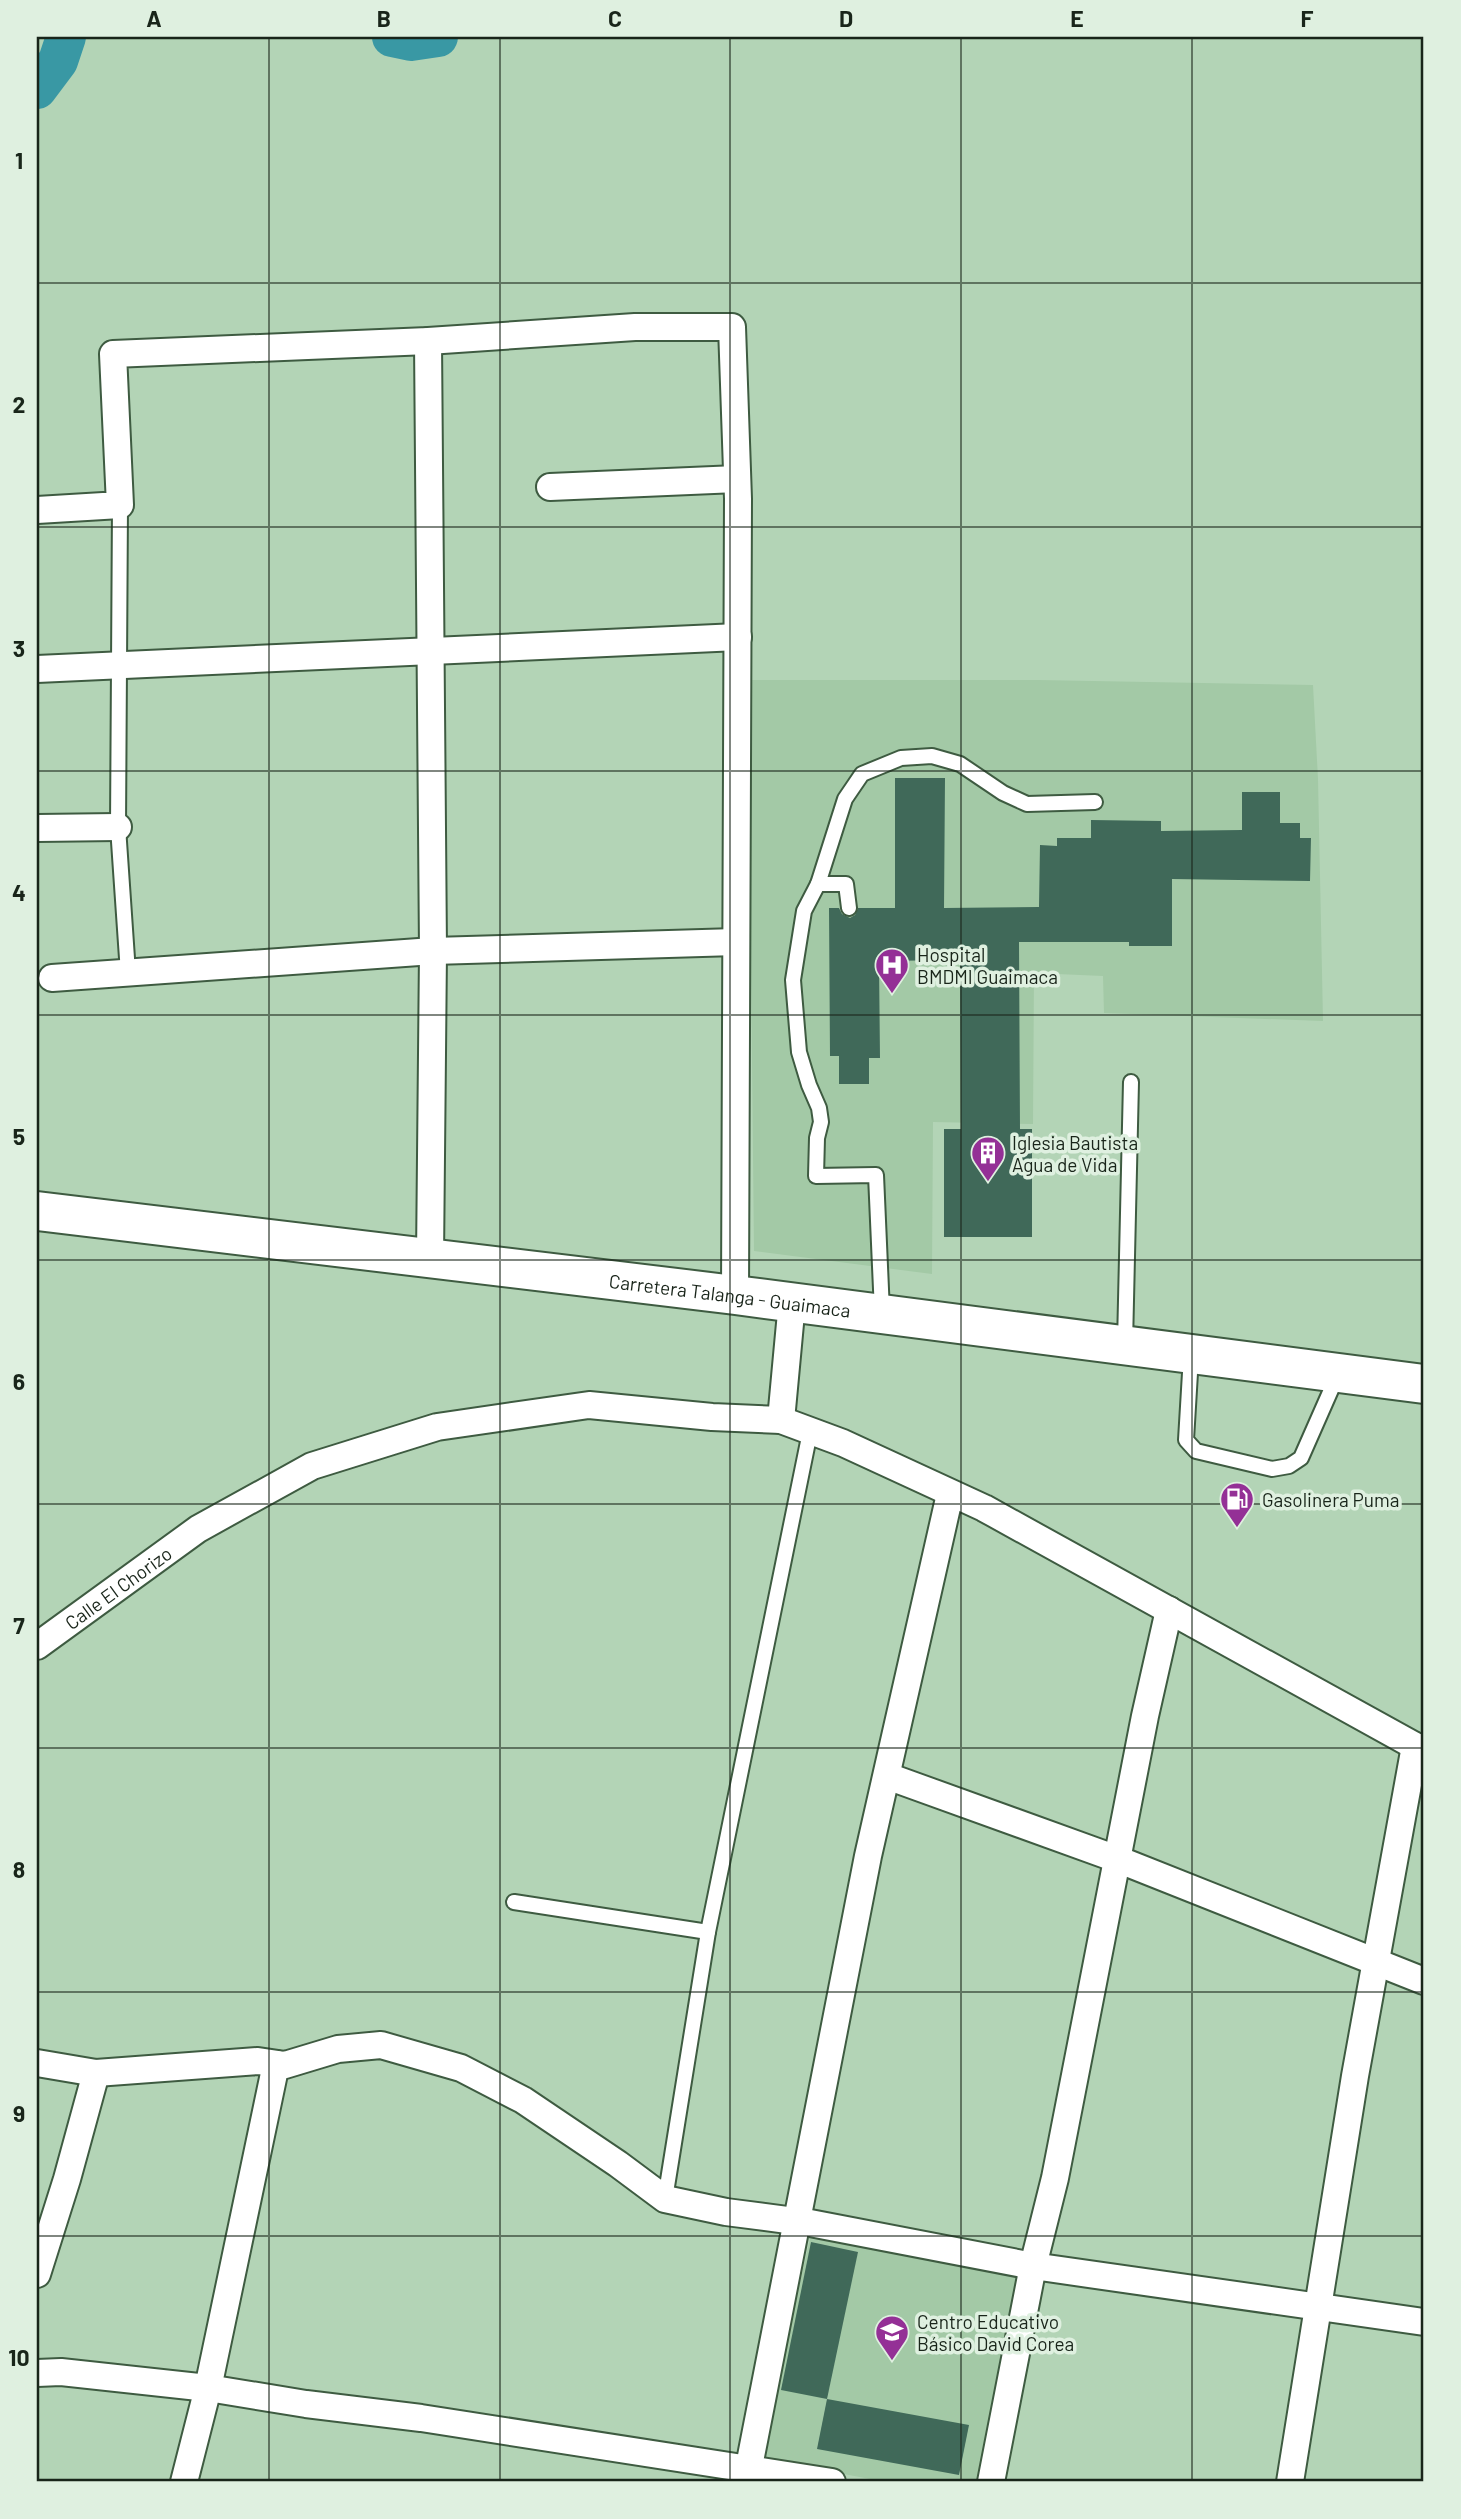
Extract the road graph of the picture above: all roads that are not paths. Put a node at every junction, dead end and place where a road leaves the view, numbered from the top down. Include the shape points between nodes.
1 (428, 341) junction
2 (737, 479) junction
3 (550, 487) dead end
4 (120, 505) junction
5 (37, 510) edge
6 (737, 637) junction
7 (429, 652) junction
8 (119, 666) junction
9 (37, 669) edge
10 (1095, 802) dead end
11 (118, 827) junction
12 (37, 828) edge
13 (818, 884) junction
14 (849, 908) dead end
15 (736, 942) junction
16 (433, 951) junction
17 (128, 973) junction
18 (52, 978) dead end
19 (1131, 1082) dead end
20 (37, 1211) edge
21 (430, 1259) junction
22 (735, 1295) junction
23 (792, 1302) junction
24 (882, 1314) junction
25 (1125, 1346) junction
26 (1191, 1354) junction
27 (1338, 1373) junction
28 (1424, 1384) edge
29 (781, 1420) junction
30 (810, 1432) junction
31 (950, 1494) junction
32 (1169, 1610) junction
33 (37, 1646) edge
34 (1420, 1748) edge
35 (887, 1776) junction
36 (1117, 1859) junction
37 (514, 1902) dead end
38 (708, 1932) junction
39 (1376, 1962) junction
40 (1424, 1981) edge
41 (37, 2063) edge
42 (276, 2064) junction
43 (96, 2073) junction
44 (665, 2199) junction
45 (797, 2221) junction
46 (1033, 2266) junction
47 (37, 2274) edge
48 (1318, 2308) junction
49 (1424, 2322) edge
50 (37, 2373) edge
51 (208, 2388) junction
52 (747, 2475) edge
53 (184, 2482) edge
54 (832, 2482) edge
55 (991, 2482) edge
56 (1290, 2482) edge

1 - 2 street via 635,327 732,327
1 - 4 street via 113,354
1 - 7 street
2 - 3 street
2 - 6 street
4 - 5 street
4 - 8 lane
6 - 7 street
6 - 15 street
7 - 8 street
7 - 16 street
8 - 9 street
8 - 11 lane
10 - 13 lane via 1027,804 960,764 932,756 901,758 862,774 845,799
11 - 12 street
11 - 17 lane
13 - 14 lane via 846,884
13 - 24 lane via 804,911 793,981 799,1052 820,1108 816,1176 876,1175
15 - 16 street
15 - 22 street
16 - 17 street
16 - 21 street
17 - 18 street
19 - 25 lane
20 - 21 main road, Carretera Talanga - Guaimaca
21 - 22 main road, Carretera Talanga - Guaimaca
22 - 23 main road, Carretera Talanga - Guaimaca
23 - 24 main road, Carretera Talanga - Guaimaca
23 - 29 street
24 - 25 main road, Carretera Talanga - Guaimaca
25 - 26 main road, Carretera Talanga - Guaimaca
26 - 27 main road, Carretera Talanga - Guaimaca
26 - 27 lane via 1189,1446 1272,1469 1301,1458
27 - 28 main road, Carretera Talanga - Guaimaca
29 - 30 street, Calle El Chorizo
29 - 33 street, Calle El Chorizo via 589,1405 437,1427 312,1466 198,1529
30 - 31 street, Calle El Chorizo
30 - 38 lane
31 - 32 street, Calle El Chorizo via 984,1508
31 - 35 street
32 - 34 street, Calle El Chorizo
32 - 36 street
34 - 39 street
35 - 36 street
35 - 45 street
36 - 39 street
36 - 46 street via 1055,2178
37 - 38 lane
38 - 44 lane
39 - 40 street
39 - 48 street
41 - 43 street
42 - 43 street via 258,2061
42 - 44 street via 338,2049 381,2045 461,2068 523,2100
42 - 51 street
43 - 47 street
44 - 45 street
45 - 46 street
45 - 52 street
46 - 48 street
46 - 55 street
48 - 49 street
48 - 56 street
50 - 51 street
51 - 52 street via 421,2418
51 - 53 street
52 - 54 street

